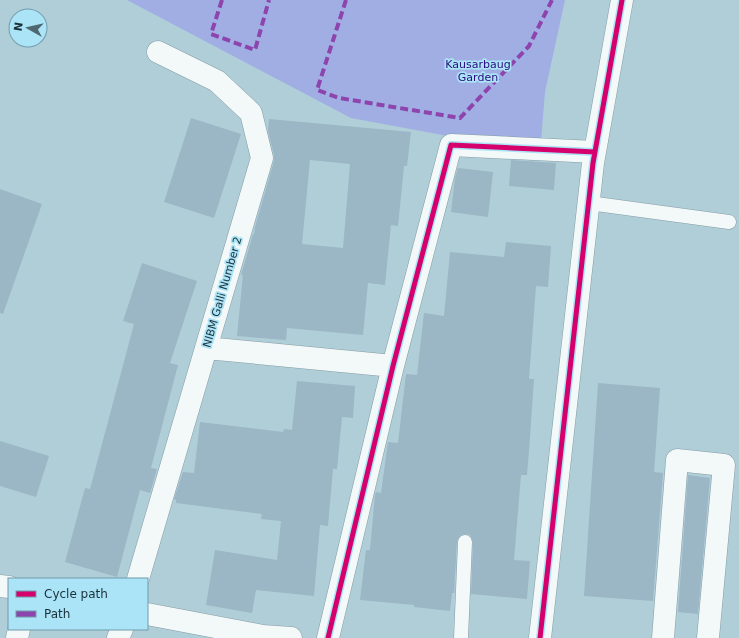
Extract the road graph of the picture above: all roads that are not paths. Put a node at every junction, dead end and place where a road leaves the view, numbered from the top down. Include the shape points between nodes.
1 (622, 0) edge
2 (158, 52) dead end
3 (595, 152) junction
4 (589, 203) junction
5 (729, 222) dead end
6 (206, 348) junction
7 (393, 366) junction
8 (465, 542) dead end
9 (138, 578) edge
10 (148, 614) edge
11 (291, 638) edge
12 (328, 638) edge
13 (461, 638) edge
14 (540, 638) edge
15 (663, 638) edge
16 (708, 638) edge

1 - 3 street
2 - 6 street, NIBM Galli Number 2 via 217,81 251,113 262,158
3 - 4 street
3 - 7 street via 451,145
4 - 5 lane
4 - 14 street
6 - 7 street
6 - 9 street, NIBM Galli Number 2
7 - 12 street
8 - 13 lane
10 - 11 street via 263,636
15 - 16 street via 677,460 724,465

